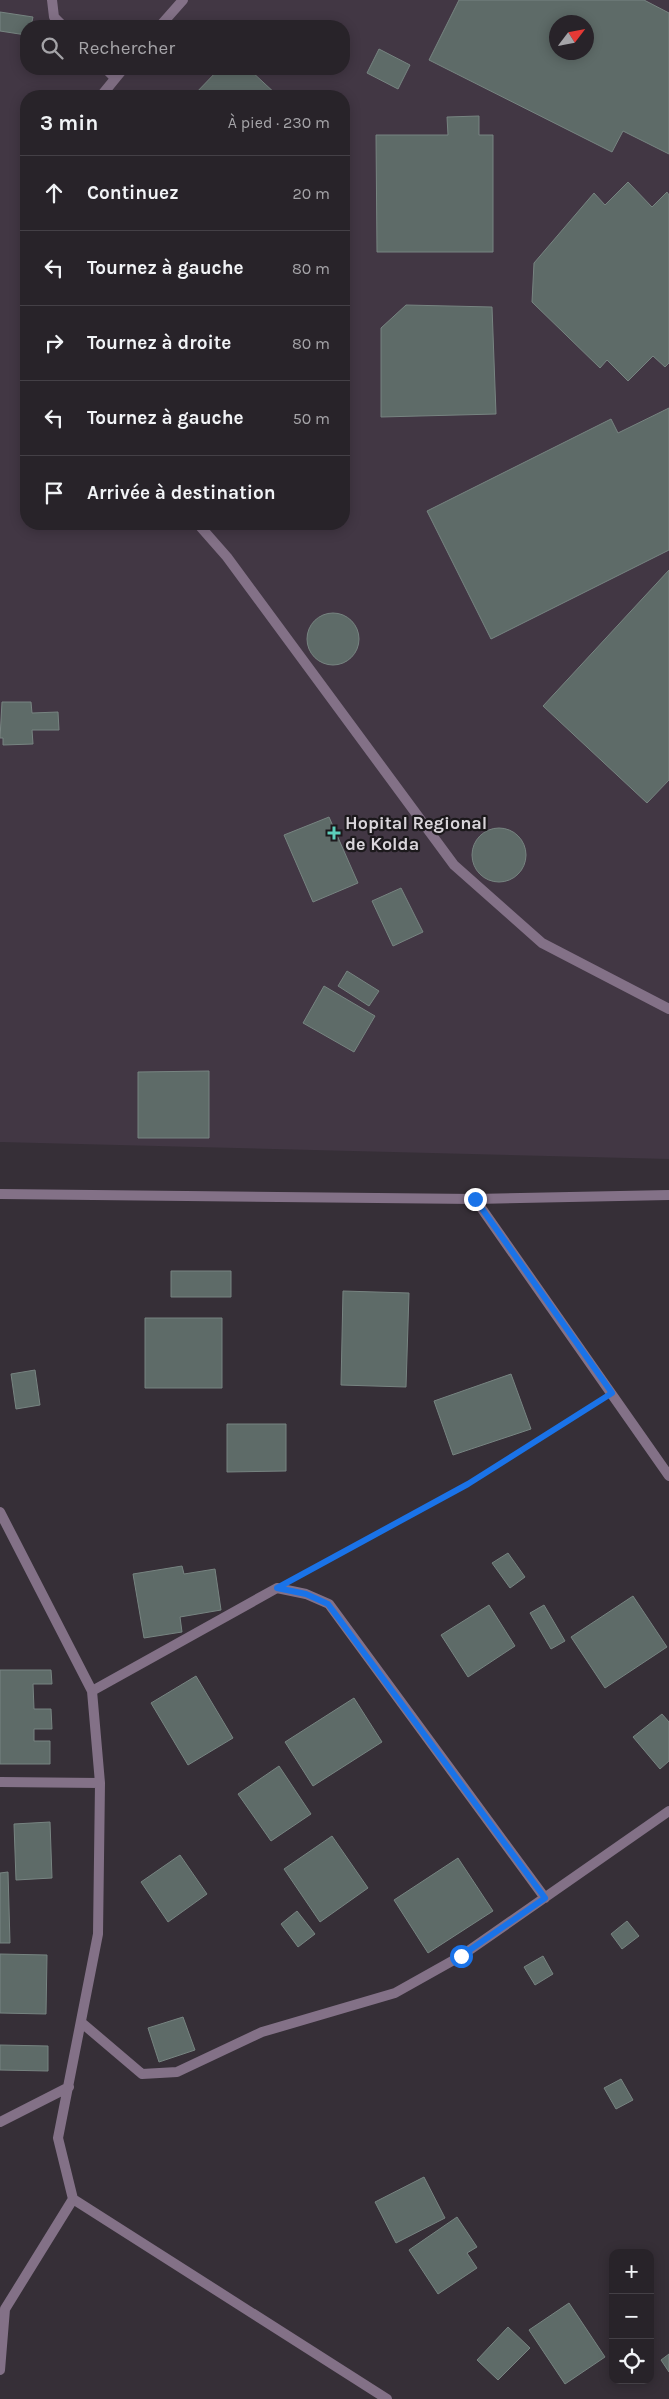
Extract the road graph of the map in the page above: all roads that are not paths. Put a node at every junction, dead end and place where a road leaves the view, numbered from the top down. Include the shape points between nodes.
1 (52, 0) edge
2 (183, 0) edge
3 (57, 20) edge
4 (165, 20) edge
5 (112, 75) edge
6 (118, 75) edge
7 (115, 78) junction
8 (106, 90) edge
9 (203, 530) edge
10 (669, 1009) edge
11 (0, 1194) edge
12 (669, 1195) edge
13 (475, 1199) junction
14 (669, 1476) edge
15 (0, 1512) edge
16 (92, 1691) junction
17 (0, 1782) edge
18 (100, 1783) junction
19 (669, 1811) edge
20 (545, 1898) junction
21 (82, 2023) junction
22 (70, 2087) junction
23 (0, 2122) edge
24 (73, 2199) junction
25 (0, 2370) edge
26 (387, 2399) edge

1 - 3 street
2 - 4 street
5 - 7 street
6 - 7 street
7 - 8 street
9 - 10 street via 228,557 454,865 542,943
11 - 13 street
12 - 13 street
13 - 14 street
15 - 16 street
16 - 18 street
16 - 20 street via 277,1588 306,1594 328,1604
17 - 18 street
18 - 21 street via 98,1934
19 - 20 street
20 - 21 street via 461,1956 396,1993 262,2032 177,2072 142,2074
21 - 22 street
22 - 23 street
22 - 24 street via 58,2138
24 - 25 street via 5,2309
24 - 26 street

